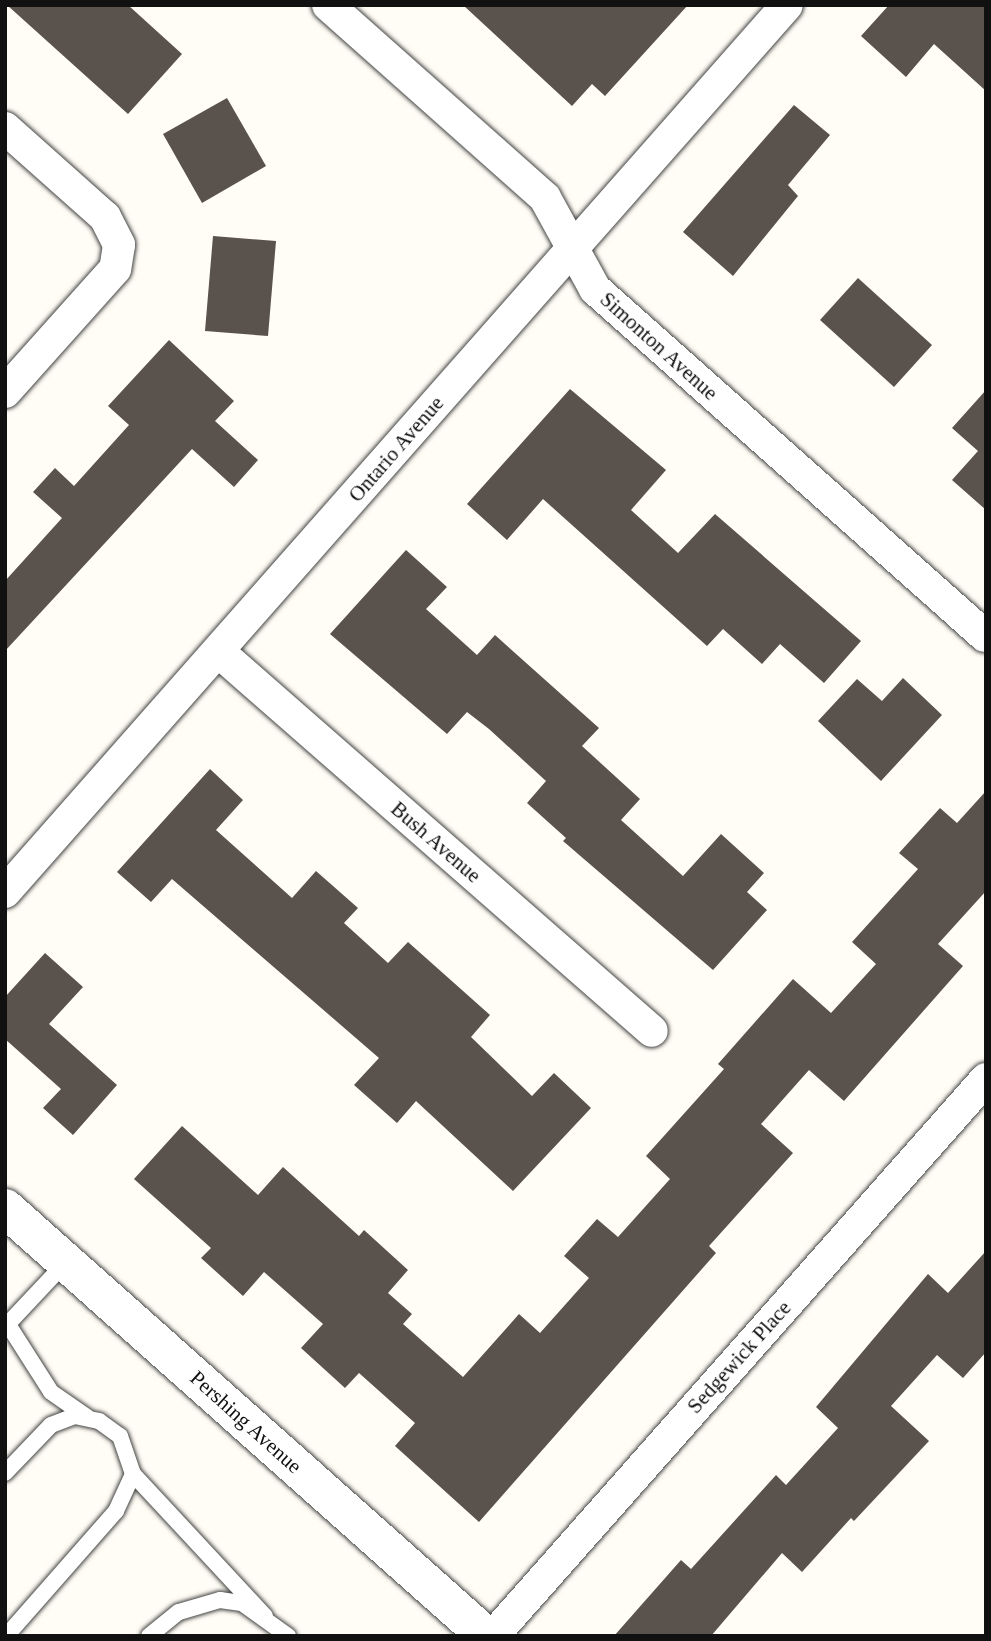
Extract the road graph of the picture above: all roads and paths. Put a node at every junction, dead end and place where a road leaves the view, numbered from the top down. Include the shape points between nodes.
1 (328, 5) edge
2 (787, 5) edge
3 (5, 128) edge
4 (572, 247) junction
5 (5, 392) edge
6 (985, 636) edge
7 (219, 652) junction
8 (5, 892) edge
9 (652, 1031) dead end
10 (986, 1079) edge
11 (5, 1208) edge
12 (66, 1262) junction
13 (7, 1326) edge
14 (87, 1417) junction
15 (5, 1473) edge
16 (133, 1474) junction
17 (265, 1616) junction
18 (5, 1636) edge
19 (149, 1636) edge
20 (288, 1636) edge
21 (486, 1636) edge
22 (493, 1636) edge

1 - 4 street, Simonton Avenue via 545,198
2 - 4 street, Ontario Avenue
3 - 5 street via 106,217 119,245 115,269
4 - 6 street, Simonton Avenue via 595,289
4 - 7 street, Ontario Avenue
7 - 8 street, Ontario Avenue
7 - 9 street, Bush Avenue
10 - 22 street, Sedgewick Place
11 - 12 street, Pershing Avenue
12 - 13 lane
12 - 21 street, Pershing Avenue
13 - 14 lane via 51,1392
14 - 15 lane via 51,1425
14 - 16 lane via 120,1436
16 - 17 lane
16 - 18 lane via 116,1511
17 - 19 lane via 242,1604 199,1604 160,1623
17 - 20 lane

